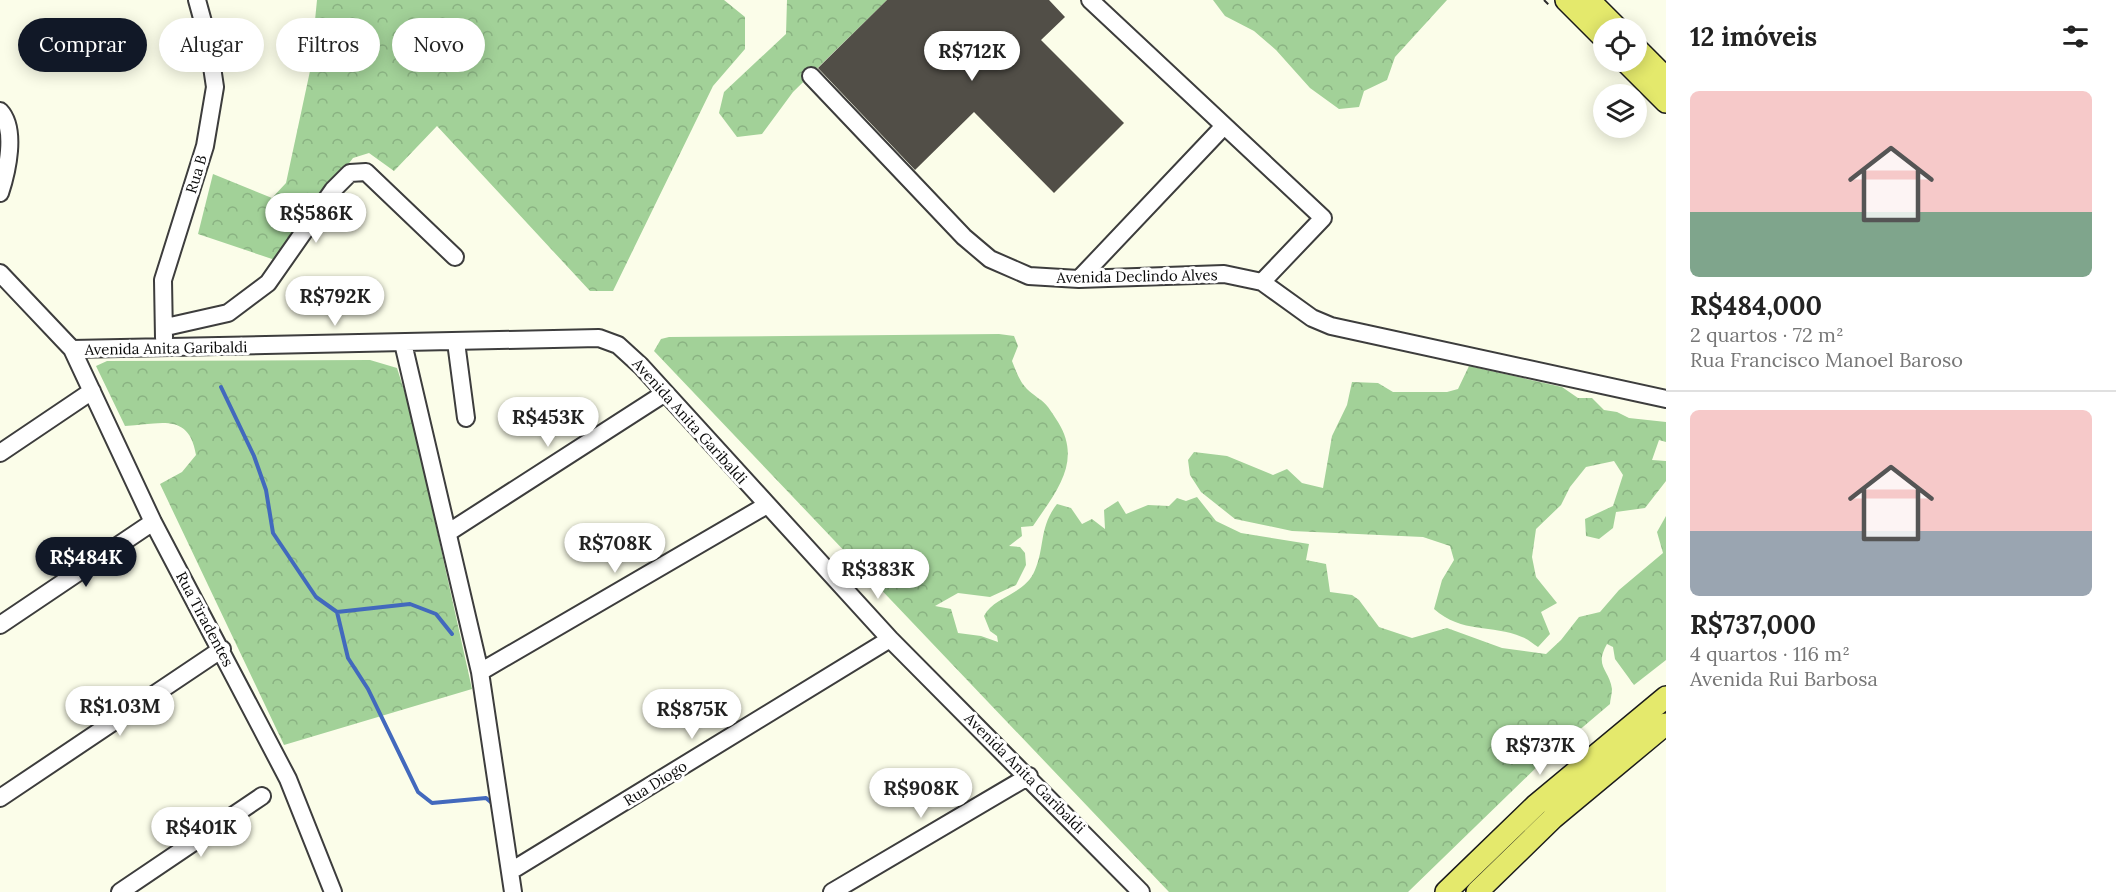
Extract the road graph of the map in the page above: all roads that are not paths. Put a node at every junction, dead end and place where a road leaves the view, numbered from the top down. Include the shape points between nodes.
1 (197, 0) edge
2 (1090, 0) edge
3 (1566, 0) edge
4 (1589, 0) edge
5 (1607, 18) edge
6 (1593, 27) edge
7 (1647, 59) edge
8 (1636, 72) edge
9 (811, 76) dead end
10 (1666, 78) edge
11 (1666, 102) edge
12 (0, 111) edge
13 (1224, 126) junction
14 (0, 193) edge
15 (455, 257) dead end
16 (2, 279) edge
17 (1079, 279) junction
18 (1262, 282) junction
19 (166, 327) junction
20 (404, 342) junction
21 (456, 342) junction
22 (163, 348) junction
23 (72, 350) junction
24 (92, 391) junction
25 (665, 393) junction
26 (1666, 399) edge
27 (466, 418) dead end
28 (0, 453) edge
29 (767, 505) junction
30 (153, 522) junction
31 (449, 532) junction
32 (0, 625) edge
33 (890, 639) junction
34 (222, 649) junction
35 (480, 672) junction
36 (1666, 697) edge
37 (1666, 724) edge
38 (1029, 776) junction
39 (262, 796) dead end
40 (0, 798) edge
41 (511, 871) junction
42 (120, 892) edge
43 (333, 892) edge
44 (513, 892) edge
45 (832, 892) edge
46 (1141, 892) edge
47 (1446, 892) edge
48 (1478, 892) edge

1 - 19 street, Rua B via 215,87 205,146 163,280
2 - 13 street
3 - 6 main road
4 - 5 main road
7 - 10 main road
8 - 11 main road
9 - 17 street, Avenida Declindo Alves via 964,237 990,259 1029,276
12 - 14 street via 10,149
13 - 17 street
13 - 18 street via 1323,218
15 - 19 street via 366,172 350,173 333,190 268,283 228,314
16 - 23 street
17 - 18 street, Avenida Declindo Alves via 1224,274
18 - 26 street, Avenida Declindo Alves via 1312,318 1331,326
19 - 22 street, Rua B
20 - 21 street, Avenida Anita Garibaldi
20 - 22 street, Avenida Anita Garibaldi
20 - 31 street
21 - 25 street, Avenida Anita Garibaldi via 599,339 618,345
21 - 27 street
22 - 23 street, Avenida Anita Garibaldi
23 - 24 street, Rua Tiradentes
24 - 28 street
24 - 30 street, Rua Tiradentes
25 - 29 street, Avenida Anita Garibaldi
25 - 31 street
29 - 33 street, Avenida Anita Garibaldi
29 - 35 street
30 - 32 street
30 - 34 street, Rua Tiradentes
31 - 35 street
33 - 38 street, Avenida Anita Garibaldi
33 - 41 street, Rua Diogo
34 - 40 street
34 - 43 street, Rua Tiradentes via 288,778
35 - 41 street
36 - 47 main road via 1536,805
37 - 48 main road via 1553,818
38 - 45 street
38 - 46 street, Avenida Anita Garibaldi
39 - 42 street
41 - 44 street

